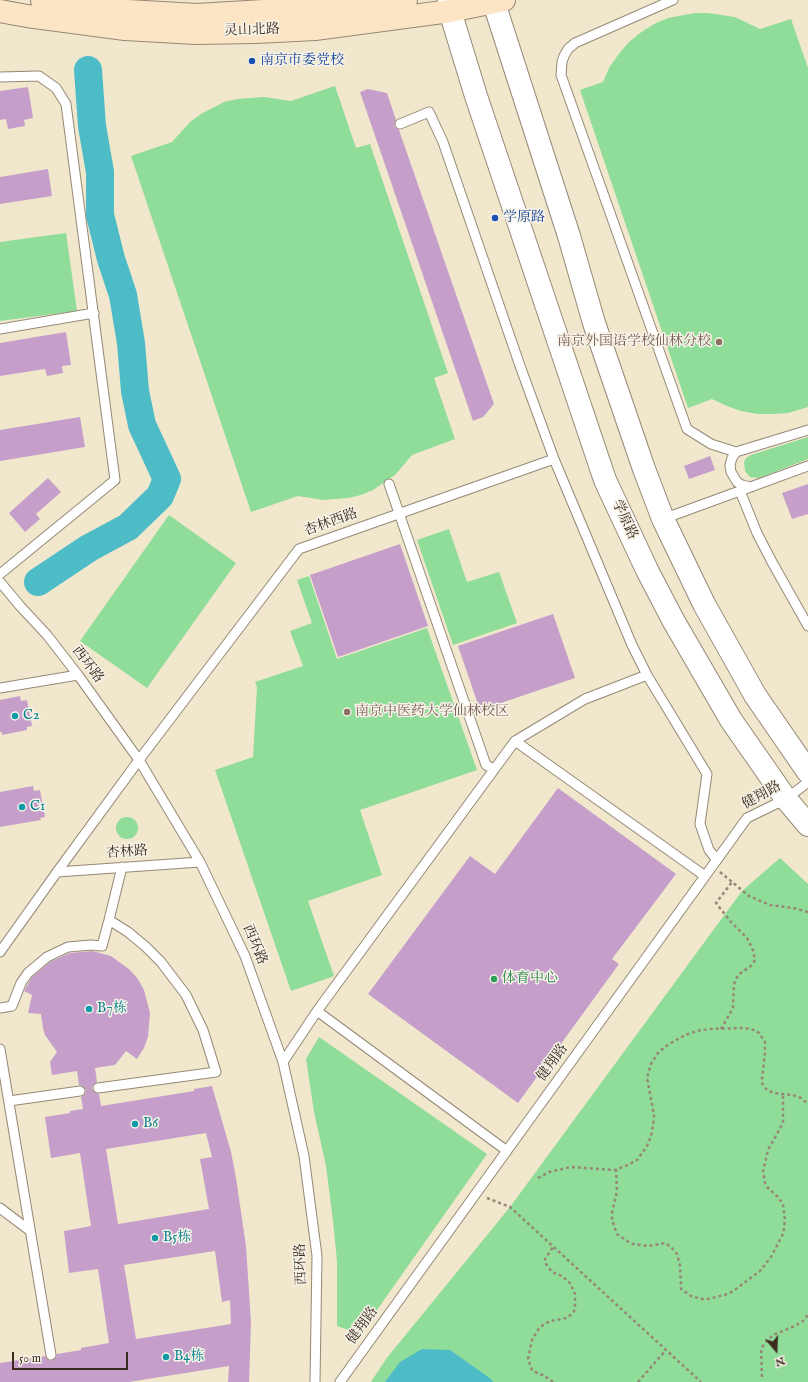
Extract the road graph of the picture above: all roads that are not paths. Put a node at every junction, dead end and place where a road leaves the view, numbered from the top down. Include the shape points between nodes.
1 (42, 0) edge
2 (406, 0) edge
3 (673, 0) edge
4 (496, 1) edge
5 (450, 6) edge
6 (0, 11) edge
7 (0, 77) edge
8 (400, 124) dead end
9 (94, 313) junction
10 (0, 329) edge
11 (808, 430) edge
12 (736, 452) junction
13 (554, 459) junction
14 (808, 466) edge
15 (388, 484) dead end
16 (751, 487) junction
17 (740, 491) junction
18 (399, 514) junction
19 (663, 519) junction
20 (0, 574) edge
21 (0, 582) edge
22 (808, 626) edge
23 (78, 675) junction
24 (647, 675) junction
25 (0, 688) edge
26 (515, 740) junction
27 (139, 760) junction
28 (494, 769) junction
29 (808, 772) edge
30 (808, 782) edge
31 (786, 799) junction
32 (808, 825) edge
33 (200, 862) junction
34 (714, 863) junction
35 (122, 867) junction
36 (57, 872) junction
37 (705, 876) junction
38 (109, 920) junction
39 (0, 952) edge
40 (0, 1008) edge
41 (317, 1012) junction
42 (0, 1048) edge
43 (283, 1062) junction
44 (98, 1088) dead end
45 (80, 1091) dead end
46 (9, 1101) junction
47 (507, 1151) junction
48 (0, 1208) edge
49 (29, 1230) junction
50 (51, 1355) dead end
51 (315, 1382) edge
52 (340, 1382) edge

1 - 2 main road, 灵山北路 via 110,10 197,15
3 - 12 lane via 575,43 564,56 561,75 687,429 712,444
4 - 5 main road, 灵山北路
4 - 19 street via 570,236 594,323
5 - 6 main road, 灵山北路 via 315,29 196,33 125,29
5 - 31 street, 学原路 via 476,96 605,480 673,620 732,720
7 - 9 lane via 39,76 56,88 66,104
8 - 13 lane via 429,112 443,142
9 - 10 lane
9 - 20 lane via 115,480
11 - 12 lane
12 - 16 lane via 730,465 731,472 738,482
13 - 18 lane, 杏林西路
13 - 24 lane
14 - 16 lane
15 - 18 lane
16 - 17 lane
17 - 19 lane
17 - 22 lane via 757,533
18 - 27 lane, 杏林西路 via 299,549
18 - 28 lane via 486,765
19 - 29 street via 704,604 755,695
21 - 23 lane, 西环路
23 - 25 lane
23 - 27 lane, 西环路
24 - 26 lane via 585,698
24 - 34 lane via 707,774 700,824
26 - 28 lane
26 - 37 lane
27 - 33 lane, 西环路
27 - 36 lane
28 - 41 lane
30 - 31 lane, 健翔路
31 - 32 street, 学原路
31 - 34 lane, 健翔路 via 747,818
33 - 35 lane, 杏林路
33 - 43 lane, 西环路 via 245,956
34 - 37 lane, 健翔路
35 - 36 lane, 杏林路
35 - 38 lane
36 - 39 lane
37 - 47 lane, 健翔路
38 - 40 lane via 102,946 68,948 47,957 28,973 12,1006
38 - 44 lane via 145,946 175,979 203,1030 216,1072
41 - 43 lane
41 - 47 lane
42 - 46 lane
43 - 51 lane, 西环路 via 304,1156 317,1256
45 - 46 lane
46 - 49 lane
47 - 52 lane, 健翔路
48 - 49 lane
49 - 50 lane

